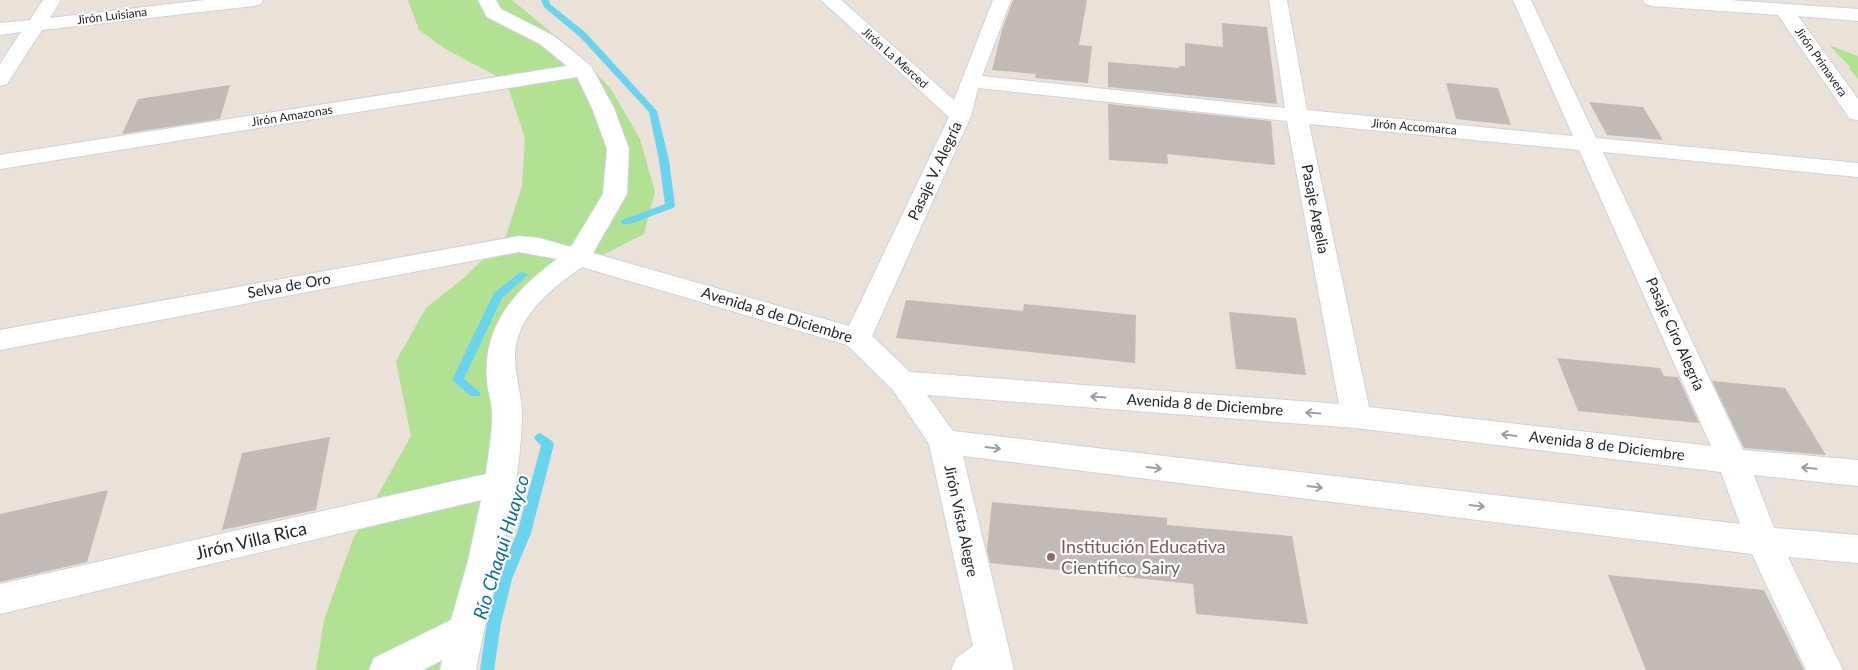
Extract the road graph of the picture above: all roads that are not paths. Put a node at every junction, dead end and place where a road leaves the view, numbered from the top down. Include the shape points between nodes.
1 (52, 0) edge
2 (254, 0) edge
3 (487, 0) edge
4 (830, 0) edge
5 (1002, 0) edge
6 (1278, 0) edge
7 (1522, 0) edge
8 (1652, 0) edge
9 (1784, 10) junction
10 (1858, 15) edge
11 (35, 25) junction
12 (0, 29) edge
13 (584, 70) junction
14 (0, 80) edge
15 (970, 81) junction
16 (1858, 114) edge
17 (960, 116) junction
18 (1297, 116) junction
19 (1589, 144) junction
20 (0, 162) edge
21 (1858, 170) edge
22 (578, 256) junction
23 (857, 338) junction
24 (0, 340) edge
25 (903, 382) junction
26 (1356, 417) junction
27 (944, 442) junction
28 (1732, 461) junction
29 (1858, 473) edge
30 (501, 483) junction
31 (1763, 540) junction
32 (1858, 549) edge
33 (0, 598) edge
34 (466, 630) junction
35 (985, 665) edge
36 (387, 670) edge
37 (458, 670) edge
38 (1825, 670) edge

1 - 11 street
2 - 11 street, Jirón Luisiana
3 - 13 street via 494,13 547,40
4 - 17 street, Jirón La Merced
5 - 15 street, Pasaje V. Alegría
6 - 18 street, Pasaje Argelia
7 - 19 street, Pasaje Ciro Alegría
8 - 9 street
9 - 10 street
9 - 16 street, Jirón Primavera
11 - 12 street, Jirón Luisiana
11 - 14 street
13 - 20 street, Jirón Amazonas
13 - 22 street via 618,149 615,194
15 - 17 street, Pasaje V. Alegría
15 - 18 street, Jirón Accomarca
17 - 23 street, Pasaje V. Alegría
18 - 19 street, Jirón Accomarca
18 - 26 street, Pasaje Argelia
19 - 21 street, Jirón Accomarca
19 - 28 street, Pasaje Ciro Alegría
22 - 23 street, Avenida 8 de Diciembre
22 - 24 street, Selva de Oro via 519,244
22 - 30 street via 524,303 507,328 501,354 507,413
23 - 25 street, Avenida 8 de Diciembre
26 -> 25 street, Avenida 8 de Diciembre
25 - 27 street, Jirón Vista Alegre
28 -> 26 street, Avenida 8 de Diciembre
27 -> 31 street
27 - 35 street, Jirón Vista Alegre
29 -> 28 street, Avenida 8 de Diciembre
28 - 31 street, Pasaje Ciro Alegría
30 - 33 street, Jirón Villa Rica
30 - 34 street via 485,561
31 - 32 street
31 - 38 street, Pasaje Ciro Alegría
34 - 36 street
34 - 37 street

